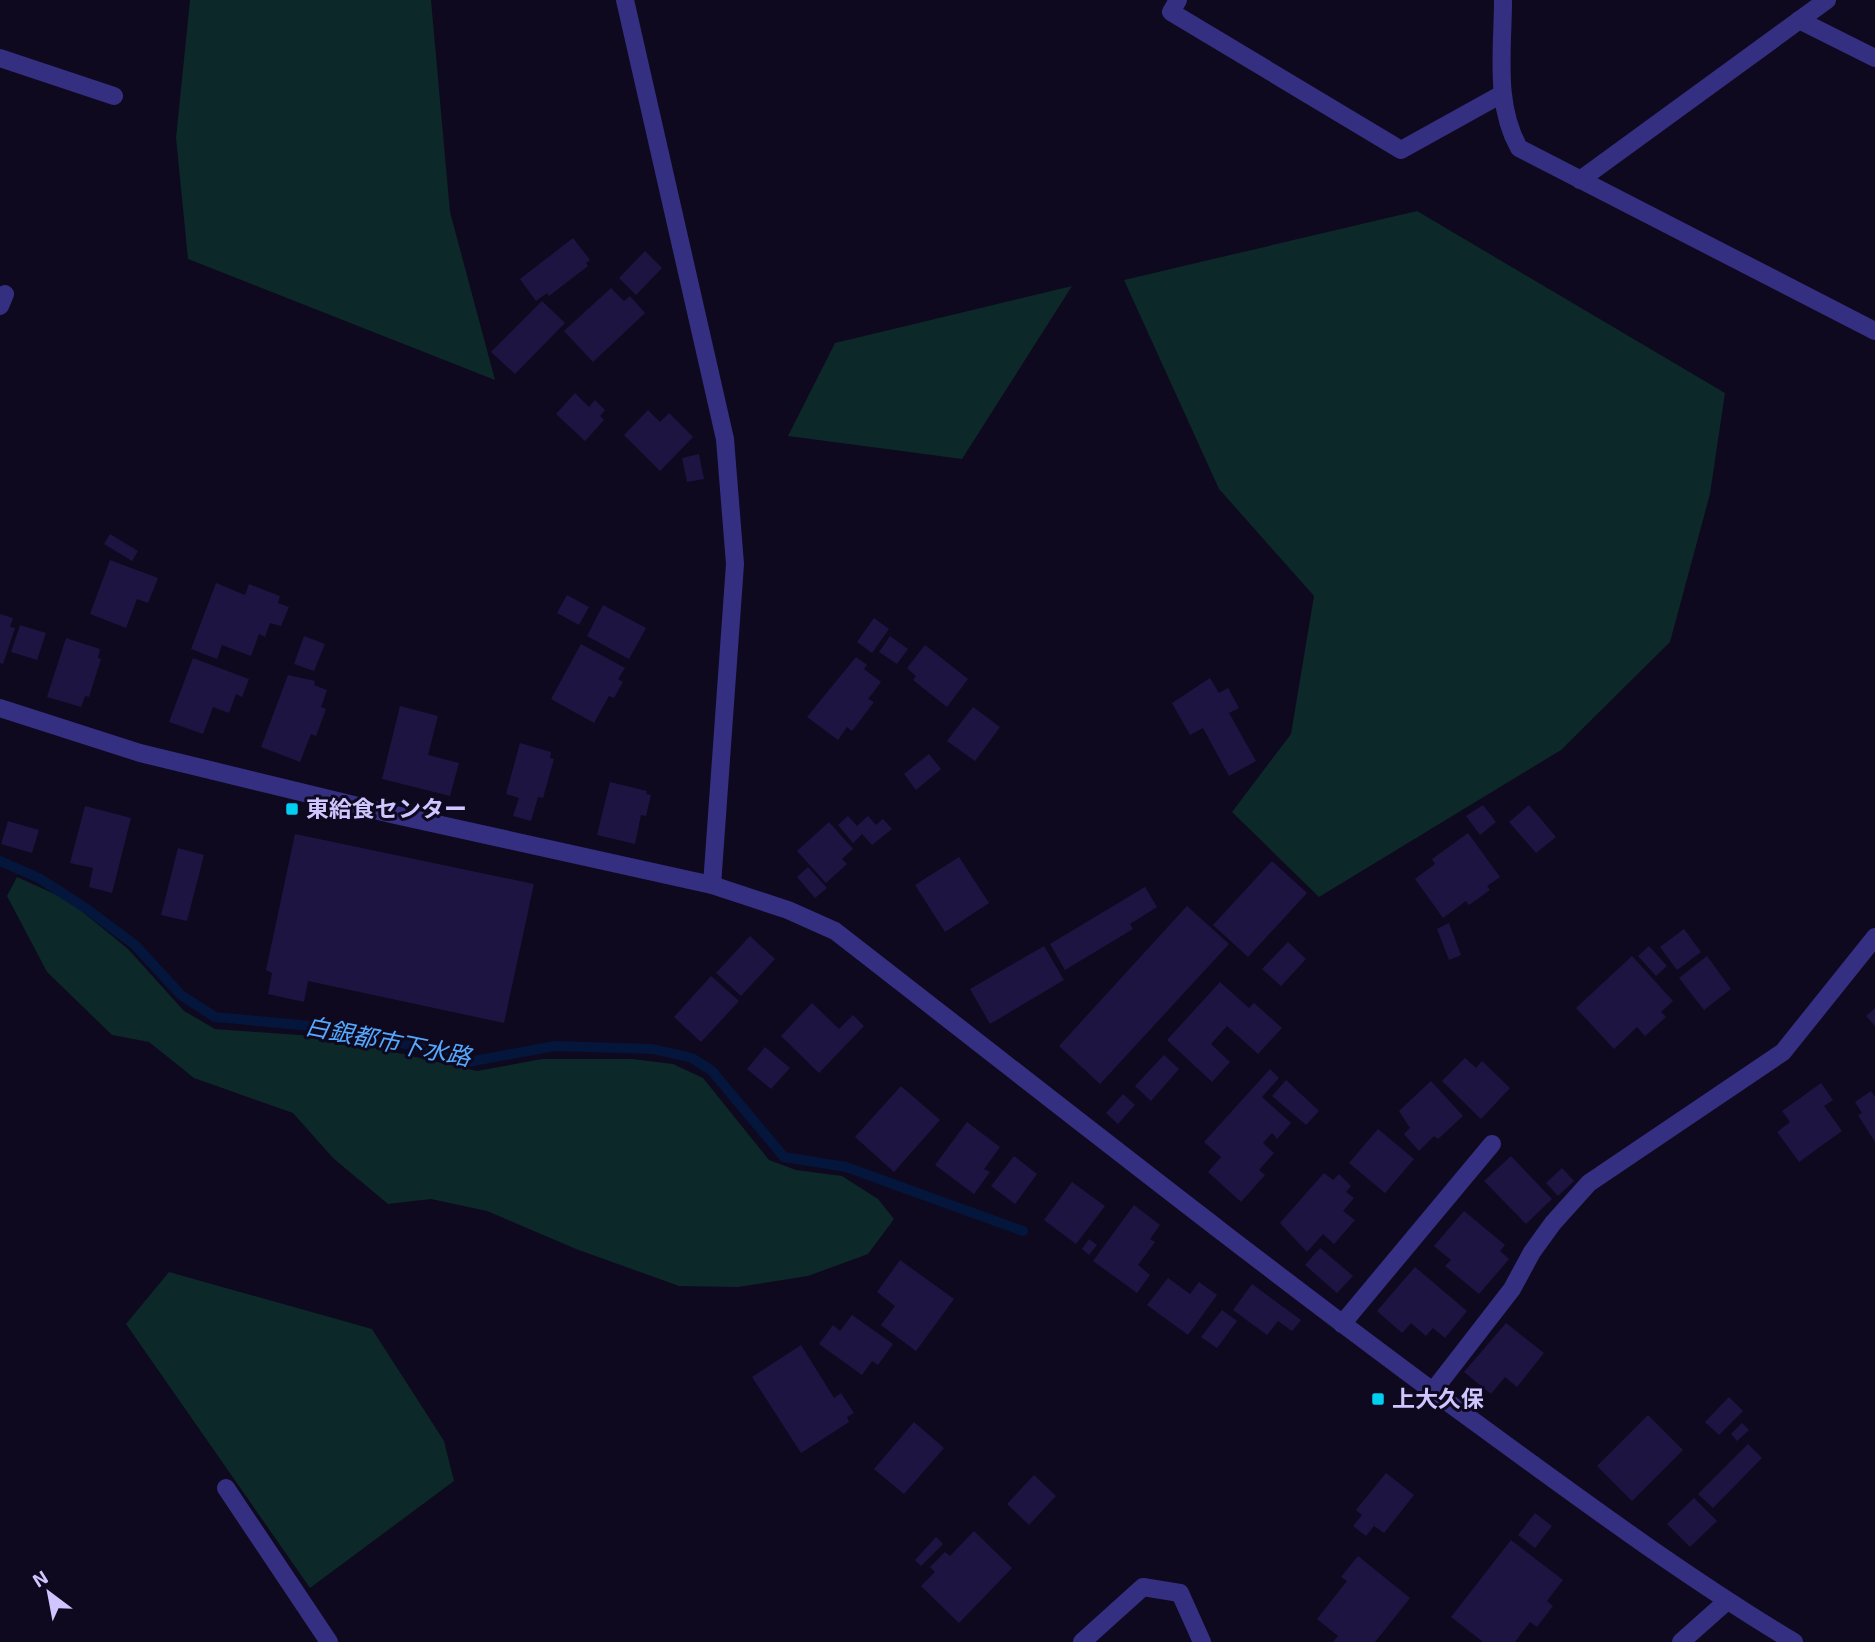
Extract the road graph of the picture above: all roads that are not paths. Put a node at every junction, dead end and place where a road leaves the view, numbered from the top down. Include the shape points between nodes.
1 (625, 0) edge
2 (1178, 0) edge
3 (1503, 0) edge
4 (1827, 0) edge
5 (1799, 20) junction
6 (0, 58) edge
7 (1875, 58) edge
8 (1502, 94) junction
9 (114, 96) dead end
10 (1580, 180) junction
11 (1875, 331) edge
12 (0, 708) edge
13 (712, 885) junction
14 (1875, 937) edge
15 (1492, 1144) dead end
16 (1342, 1324) junction
17 (1433, 1391) junction
18 (226, 1488) dead end
19 (1727, 1601) junction
20 (329, 1642) edge
21 (1082, 1642) edge
22 (1202, 1642) edge
23 (1681, 1642) edge
24 (1794, 1642) edge

1 - 13 street via 725,439 735,564
2 - 8 street via 1171,12 1401,150
3 - 8 street
4 - 5 street
5 - 7 street
5 - 10 street
6 - 9 street
8 - 10 street via 1507,125 1520,148
10 - 11 street
12 - 13 street via 153,756
13 - 16 street via 835,931
14 - 17 street via 1783,1052 1588,1183 1553,1223 1512,1289
15 - 16 street
16 - 17 street
17 - 19 street
18 - 20 street
19 - 23 street
19 - 24 street
21 - 22 street via 1143,1587 1180,1592

